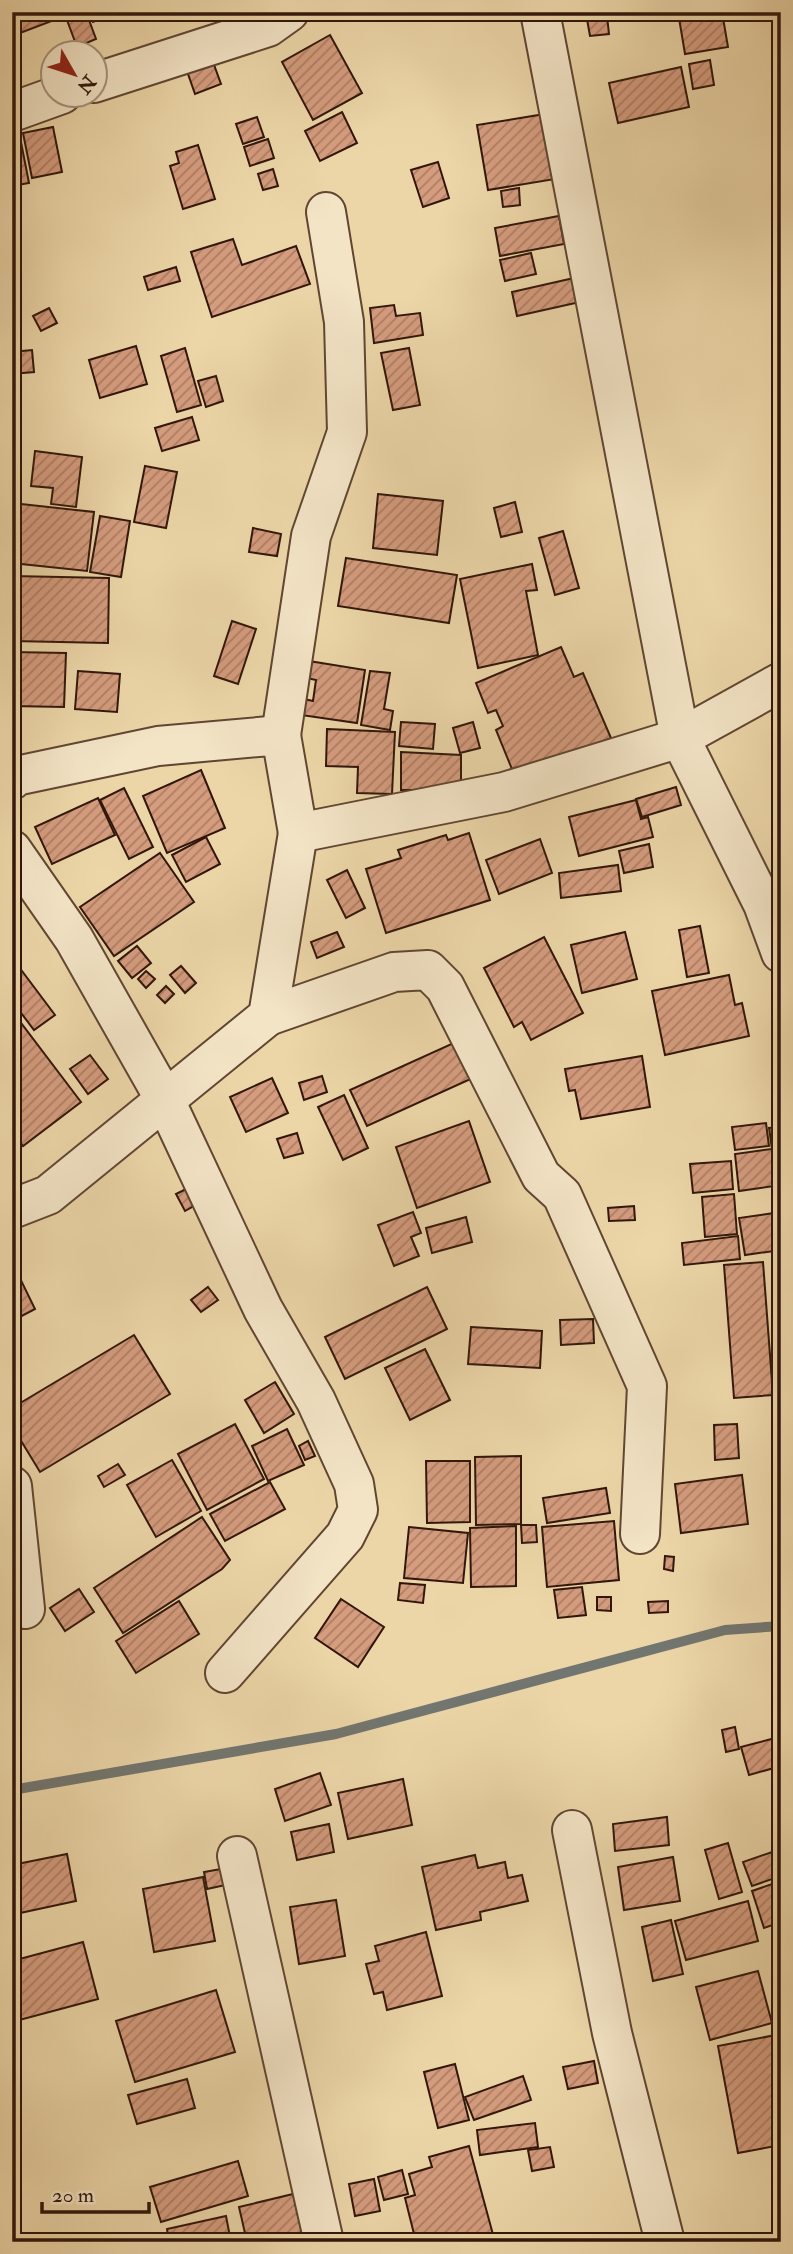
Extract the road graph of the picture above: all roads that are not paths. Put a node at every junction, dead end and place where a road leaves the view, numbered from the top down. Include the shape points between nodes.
1 (289, 12) edge
2 (540, 12) edge
3 (108, 78) edge
4 (38, 103) edge
5 (12, 113) edge
6 (326, 212) dead end
7 (781, 682) edge
8 (281, 735) junction
9 (680, 738) junction
10 (12, 780) edge
11 (298, 833) junction
12 (12, 850) edge
13 (781, 953) edge
14 (268, 1016) junction
15 (164, 1098) junction
16 (12, 1209) edge
17 (12, 1486) edge
18 (639, 1534) dead end
19 (25, 1609) dead end
20 (225, 1673) dead end
21 (572, 1830) dead end
22 (237, 1856) dead end
23 (324, 2242) edge
24 (665, 2242) edge

1 - 3 street via 268,27
2 - 9 street
4 - 5 street
6 - 8 street via 344,322 346,432 311,536
7 - 9 street
8 - 10 street via 158,746
8 - 11 street
9 - 11 street via 504,792
9 - 13 street via 763,904
11 - 14 street
12 - 15 street via 74,939
14 - 15 street
14 - 18 street via 394,972 428,970 445,986 541,1176 562,1195 647,1385
15 - 16 street via 48,1195
15 - 20 street via 263,1309 316,1401 354,1484 358,1510 345,1536
17 - 19 street
21 - 24 street via 612,2033
22 - 23 street

